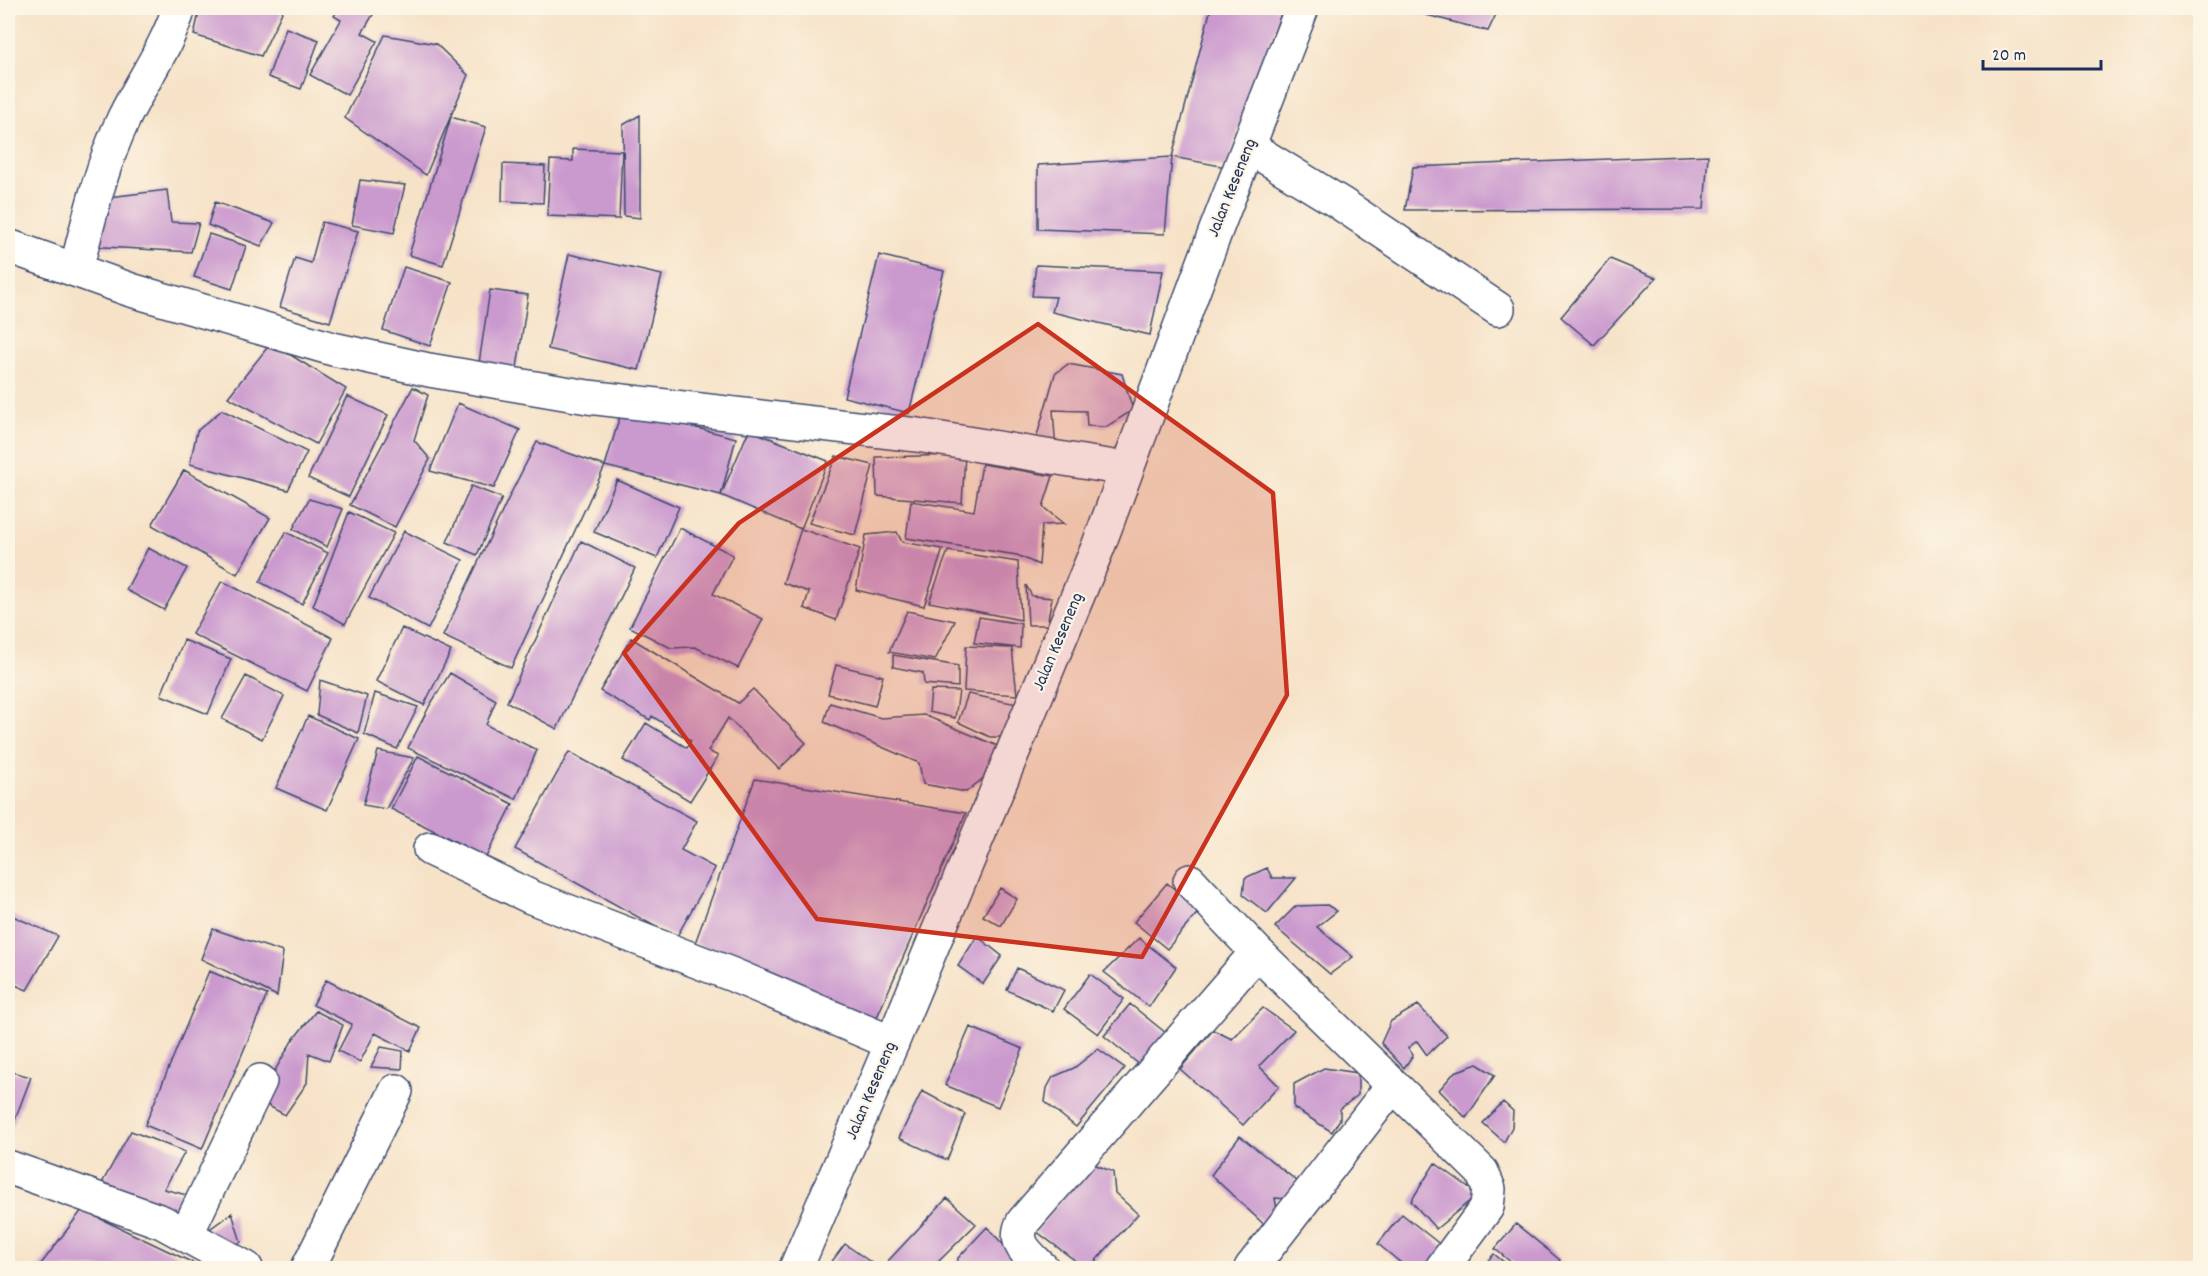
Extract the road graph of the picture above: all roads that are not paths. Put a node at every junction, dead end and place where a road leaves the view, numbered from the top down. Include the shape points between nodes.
1 (179, 8) edge
2 (1302, 8) edge
3 (1249, 147) junction
4 (8, 246) edge
5 (76, 270) junction
6 (1498, 309) dead end
7 (1126, 469) junction
8 (430, 849) dead end
9 (1190, 881) dead end
10 (1257, 952) junction
11 (892, 1043) junction
12 (260, 1081) dead end
13 (1393, 1085) junction
14 (396, 1090) dead end
15 (8, 1167) edge
16 (186, 1235) junction
17 (246, 1269) edge
18 (308, 1269) edge
19 (796, 1269) edge
20 (1042, 1269) edge
21 (1251, 1269) edge
22 (1442, 1269) edge

1 - 5 street via 110,149
2 - 3 street, Jalan Keseneng
3 - 6 street via 1340,202
3 - 7 street, Jalan Keseneng
4 - 5 street
5 - 7 street via 333,349 429,370 588,396 917,435
7 - 11 street, Jalan Keseneng via 1094,558
8 - 11 street via 531,897 733,975
9 - 10 street
10 - 13 street
10 - 20 street via 1023,1222 1019,1233 1021,1247
11 - 19 street, Jalan Keseneng
12 - 16 street
13 - 21 street
13 - 22 street via 1479,1169 1487,1183 1485,1212
14 - 18 street
15 - 16 street via 162,1222
16 - 17 street

